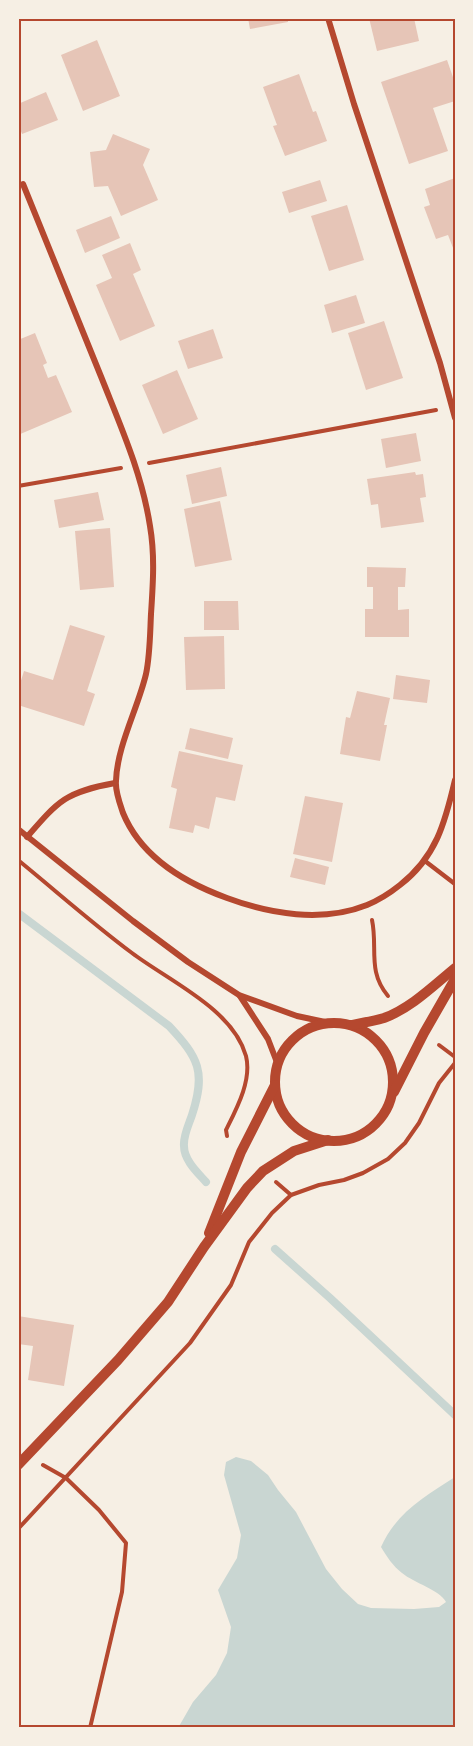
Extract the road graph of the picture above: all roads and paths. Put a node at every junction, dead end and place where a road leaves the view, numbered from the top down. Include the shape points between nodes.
1 (328, 18) edge
2 (23, 184) dead end
3 (453, 407) junction
4 (455, 418) edge
5 (136, 465) junction
6 (18, 486) edge
7 (455, 780) edge
8 (115, 783) junction
9 (18, 829) edge
10 (27, 837) junction
11 (18, 860) edge
12 (425, 861) junction
13 (455, 884) edge
14 (455, 968) edge
15 (455, 980) edge
16 (239, 995) junction
17 (330, 1023) junction
18 (351, 1025) junction
19 (455, 1063) edge
20 (278, 1065) junction
21 (275, 1085) junction
22 (389, 1101) junction
23 (327, 1140) junction
24 (231, 1141) dead end
25 (204, 1247) junction
26 (26, 1457) junction
27 (18, 1465) edge
28 (66, 1478) junction
29 (18, 1529) edge
30 (90, 1728) edge

1 - 3 street
2 - 5 street
3 - 4 street
3 - 5 path
5 - 6 path
5 - 8 street via 154,562 149,655
7 - 12 street via 441,833
8 - 10 street via 76,792 64,799
8 - 12 street via 128,824 150,854 187,880 244,904 297,914 347,912 383,897
9 - 10 street
10 - 16 street via 142,928
11 - 24 path via 132,953 211,1007 237,1034 247,1072 226,1130
12 - 13 lane
14 - 18 street via 400,1010
15 - 22 street
16 - 17 street via 297,1016
16 - 20 street via 268,1039
17 - 18 street
17 - 20 street via 297,1036
18 - 22 street via 372,1037 386,1055 392,1077
19 - 28 path via 439,1083 419,1123 388,1159 363,1173 291,1196 272,1213 249,1242 231,1285 190,1343
20 - 21 street
21 - 23 street via 280,1105 291,1123 308,1135
21 - 25 street via 242,1152
22 - 23 street via 370,1128 350,1138
23 - 25 street via 294,1151 263,1171
25 - 26 street via 168,1302
26 - 27 street
26 - 28 path
28 - 29 path
28 - 30 path via 126,1543 122,1592

